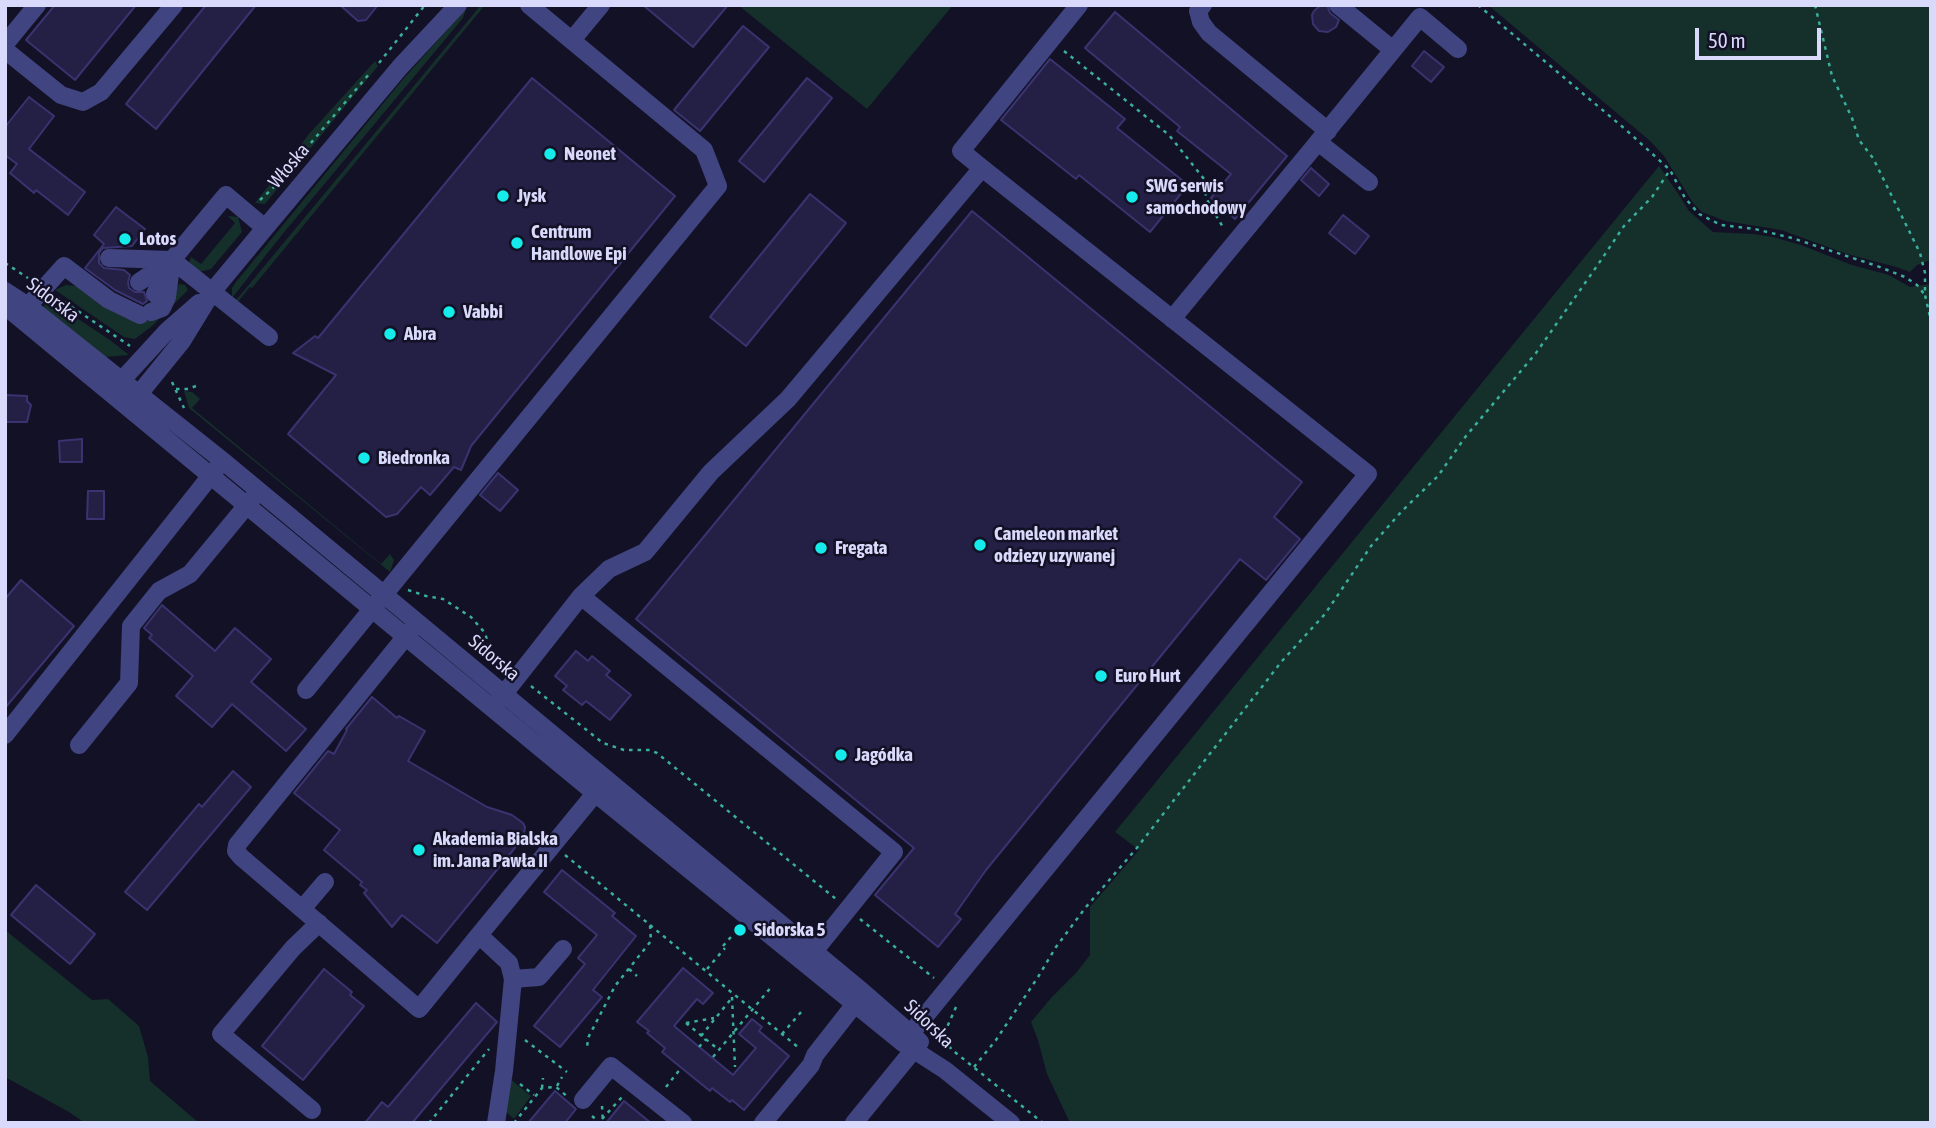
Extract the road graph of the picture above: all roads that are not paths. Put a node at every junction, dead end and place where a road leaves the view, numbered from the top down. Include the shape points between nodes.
1 (174, 5) edge
2 (444, 5) edge
3 (458, 5) edge
4 (529, 5) edge
5 (601, 5) edge
6 (1079, 5) edge
7 (1203, 5) edge
8 (1338, 5) edge
9 (32, 8) edge
10 (572, 40) junction
11 (5, 47) edge
12 (1458, 49) dead end
13 (1393, 50) junction
14 (400, 67) junction
15 (1323, 136) junction
16 (982, 168) junction
17 (1369, 183) dead end
18 (265, 228) junction
19 (172, 260) junction
20 (116, 263) dead end
21 (139, 282) dead end
22 (5, 291) edge
23 (212, 292) junction
24 (17, 310) edge
25 (1172, 319) junction
26 (269, 337) dead end
27 (122, 380) junction
28 (139, 394) junction
29 (119, 400) junction
30 (223, 461) junction
31 (210, 477) junction
32 (258, 491) junction
33 (246, 506) junction
34 (392, 591) junction
35 (581, 596) junction
36 (371, 609) junction
37 (418, 622) junction
38 (405, 637) junction
39 (306, 690) dead end
40 (504, 694) junction
41 (492, 709) junction
42 (5, 735) edge
43 (79, 745) dead end
44 (600, 786) junction
45 (651, 816) junction
46 (647, 835) junction
47 (325, 882) dead end
48 (302, 909) junction
49 (319, 923) junction
50 (479, 935) junction
51 (563, 948) dead end
52 (809, 957) junction
53 (513, 979) junction
54 (860, 999) junction
55 (912, 1042) junction
56 (582, 1106) road end
57 (312, 1110) dead end
58 (496, 1123) edge
59 (682, 1123) edge
60 (763, 1123) edge
61 (855, 1123) edge
62 (1011, 1123) edge

1 - 11 street via 101,92 83,102 61,95
2 - 14 street, Włoska
3 - 14 street, Włoska
4 - 10 street
5 - 10 street
6 - 16 street via 961,151
7 - 15 street via 1198,11 1209,33
8 - 13 street
9 - 11 street
10 - 34 street via 704,149 718,186
12 - 13 street via 1420,17
13 - 15 street
14 - 18 street, Włoska
15 - 17 street
15 - 25 street
16 - 25 street
16 - 35 street via 788,399 711,472 645,552 609,569
18 - 19 street via 226,195
18 - 23 street, Włoska
19 - 20 street
19 - 21 street
19 - 23 street
19 - 24 street via 139,306 64,266
22 - 24 street, Sidorska
23 - 26 street
23 - 27 street, Włoska via 167,331
23 - 28 street, Włoska via 182,341
24 - 27 street, Sidorska
24 - 29 street, Sidorska
25 - 55 street via 1368,474
27 - 28 street, Sidorska
27 - 29 street
28 - 29 street
28 - 30 street, Sidorska
29 - 31 street, Sidorska
30 - 31 street
30 - 32 street, Sidorska
31 - 33 street, Sidorska
31 - 42 street
32 - 33 street
32 - 34 street, Sidorska
33 - 36 street, Sidorska
33 - 43 street via 190,574 159,591 131,626 129,683
34 - 36 street
34 - 37 street, Sidorska
35 - 40 street
35 - 52 street via 894,852
36 - 38 street, Sidorska
36 - 39 street
37 - 38 street
37 - 40 street, Sidorska
38 - 41 street, Sidorska
38 - 48 street via 237,845 241,857
40 - 41 street
40 - 44 street, Sidorska
41 - 44 street, Sidorska
44 - 45 street, Sidorska
44 - 46 street, Sidorska
44 - 50 street
45 - 46 street
45 - 52 street, Sidorska
46 - 52 street, Sidorska
47 - 48 street
48 - 49 street
49 - 50 street via 419,1009
49 - 57 street via 221,1034
50 - 53 street via 509,963
51 - 53 street via 540,977
52 - 54 street, Sidorska
53 - 58 street
54 - 55 street, Sidorska
54 - 60 street
55 - 61 street
55 - 62 street, Sidorska
56 - 59 street via 611,1066

